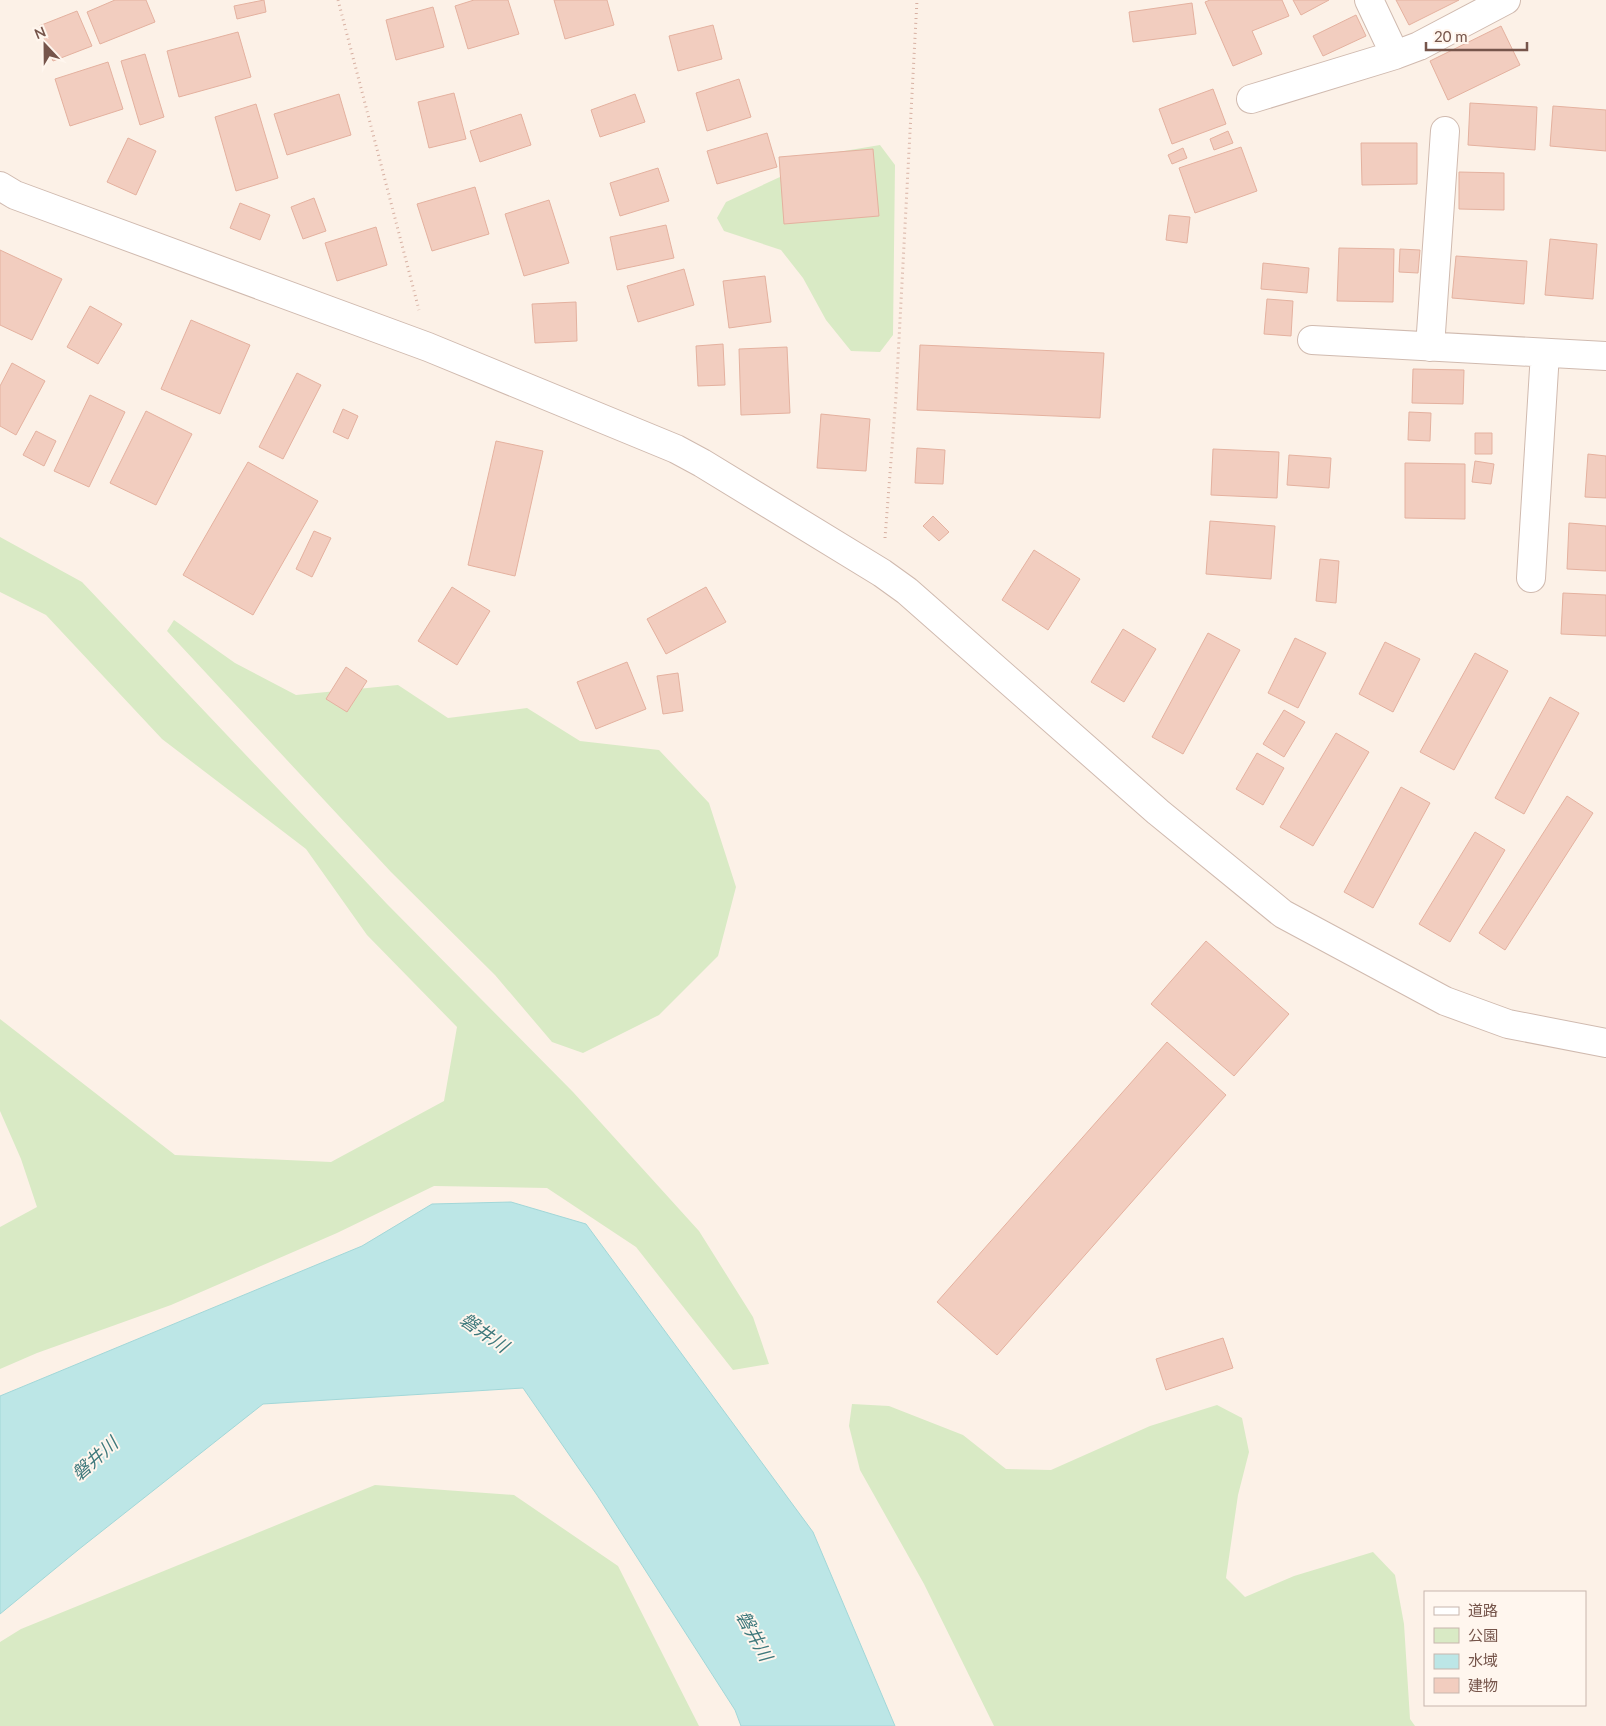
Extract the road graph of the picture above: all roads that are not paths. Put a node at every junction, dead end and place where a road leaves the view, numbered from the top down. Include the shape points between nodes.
1 (1369, 0) edge
2 (1506, 0) edge
3 (1395, 55) junction
4 (1251, 99) dead end
5 (1444, 131) dead end
6 (0, 186) edge
7 (1312, 340) dead end
8 (1430, 347) junction
9 (1545, 353) junction
10 (1606, 356) edge
11 (1531, 578) dead end
12 (1606, 1043) edge

1 - 3 street
2 - 3 street via 1419,46
3 - 4 street
5 - 8 street
6 - 12 street via 428,347 676,449 728,477 882,573 932,612 1158,812 1283,914 1445,1001 1508,1024
7 - 8 street
8 - 9 street
9 - 10 street
9 - 11 street

